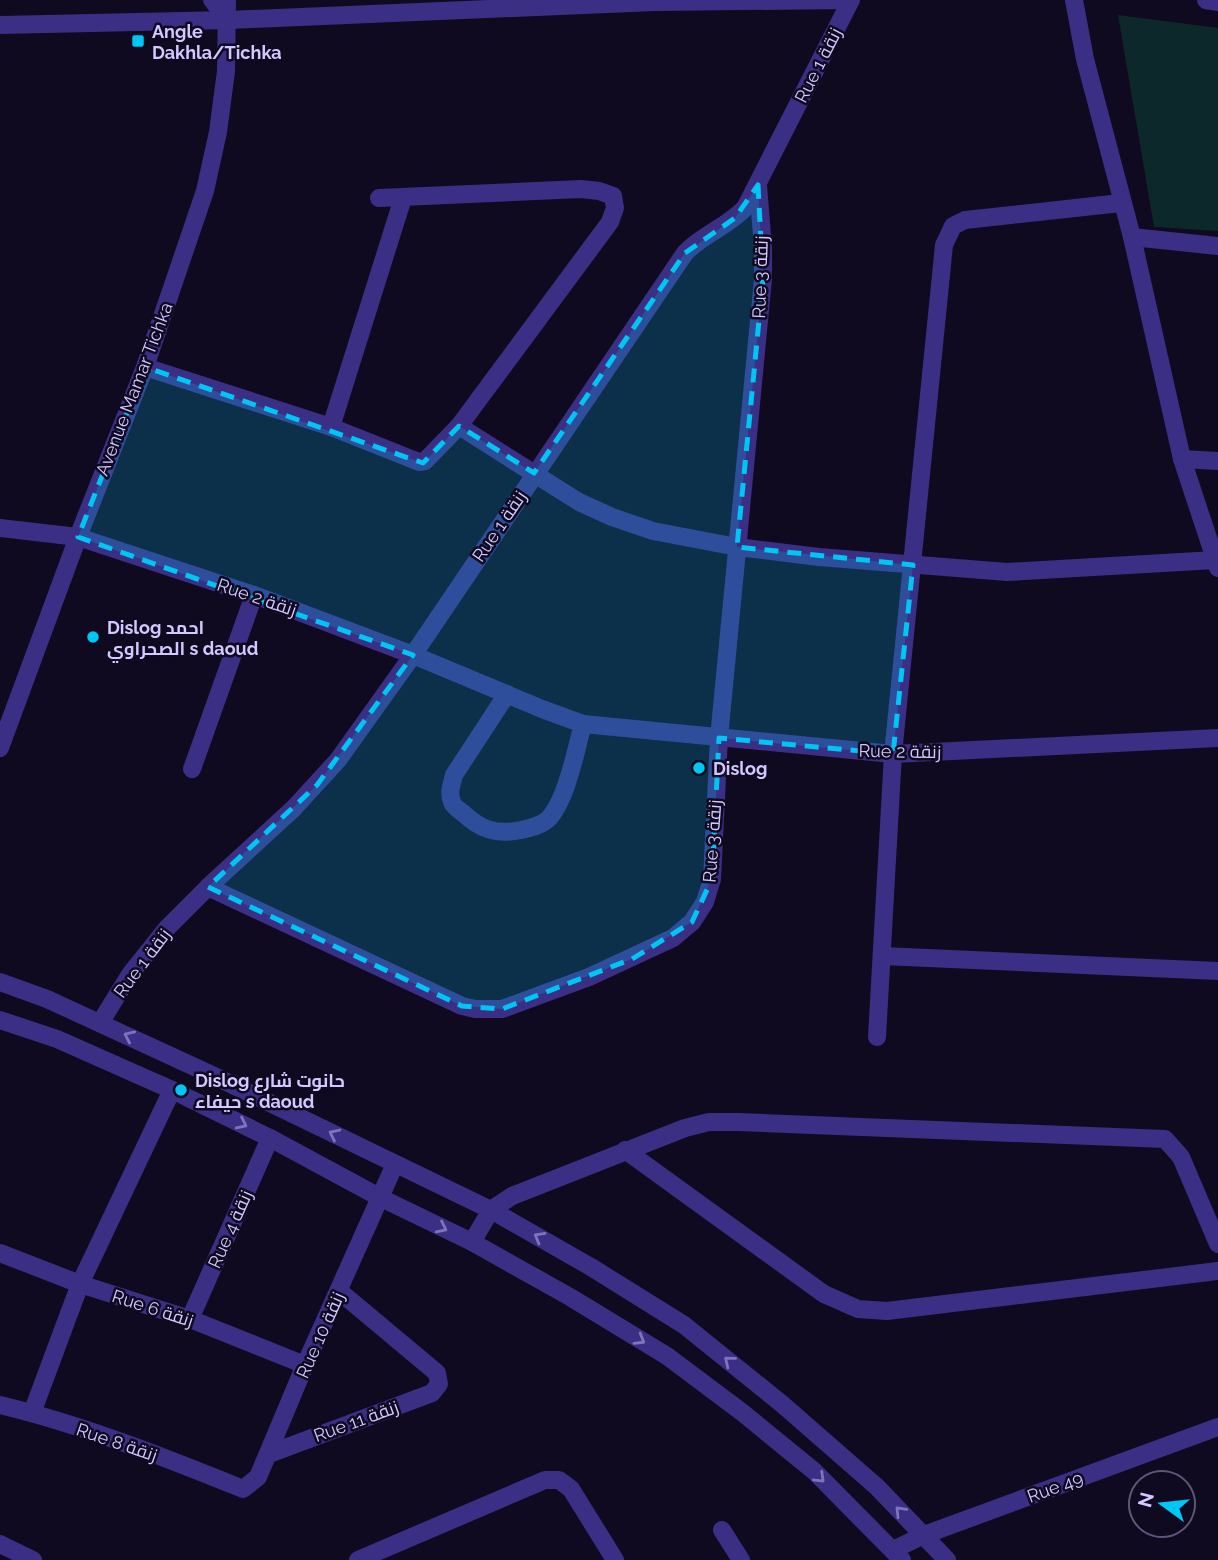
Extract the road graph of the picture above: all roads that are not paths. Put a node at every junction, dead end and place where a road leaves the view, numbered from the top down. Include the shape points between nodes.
1 (212, 0) edge
2 (227, 0) edge
3 (850, 0) edge
4 (1074, 0) edge
5 (1206, 0) edge
6 (655, 1) edge
7 (1218, 2) edge
8 (228, 20) junction
9 (0, 25) edge
10 (758, 185) junction
11 (379, 198) dead end
12 (402, 198) junction
13 (1122, 203) junction
14 (1132, 237) junction
15 (1218, 246) edge
16 (145, 367) junction
17 (459, 426) junction
18 (331, 427) junction
19 (1182, 459) junction
20 (1218, 461) edge
21 (534, 473) junction
22 (0, 528) edge
23 (78, 537) junction
24 (737, 547) junction
25 (1217, 564) edge
26 (913, 565) junction
27 (254, 595) junction
28 (413, 654) junction
29 (507, 694) junction
30 (583, 724) junction
31 (719, 738) junction
32 (1218, 738) edge
33 (0, 748) edge
34 (893, 754) junction
35 (192, 769) dead end
36 (208, 887) junction
37 (883, 956) junction
38 (1218, 971) edge
39 (0, 982) edge
40 (0, 1020) edge
41 (100, 1023) junction
42 (877, 1037) dead end
43 (172, 1090) junction
44 (270, 1138) junction
45 (625, 1150) junction
46 (395, 1164) junction
47 (381, 1198) junction
48 (491, 1210) junction
49 (472, 1242) junction
50 (1218, 1244) edge
51 (0, 1253) edge
52 (1218, 1271) edge
53 (80, 1284) junction
54 (339, 1291) junction
55 (190, 1319) junction
56 (305, 1365) junction
57 (0, 1405) edge
58 (32, 1413) junction
59 (1218, 1427) edge
60 (269, 1454) junction
61 (232, 1485) joint
62 (722, 1530) dead end
63 (924, 1535) junction
64 (0, 1544) edge
65 (897, 1555) edge
66 (33, 1560) edge
67 (360, 1560) edge
68 (615, 1560) edge
69 (741, 1560) edge
70 (947, 1560) edge

1 - 8 street
2 - 8 street, Avenue Mamar Tichka
3 - 6 street
3 - 10 street, Rue 1 زنقة
4 - 13 street
5 - 7 street
6 - 8 street
8 - 9 street
8 - 16 street, Avenue Mamar Tichka via 219,132 205,191
10 - 21 street, Rue 1 زنقة via 736,218 702,237 685,253
10 - 24 street, Rue 3 زنقة via 762,279
11 - 12 street
12 - 17 street via 581,189 613,196 610,222
12 - 18 street
13 - 14 street
13 - 26 street via 965,220 953,226 944,244
14 - 15 street
14 - 19 street
16 - 18 street
16 - 23 street, Avenue Mamar Tichka
17 - 18 street via 419,462
17 - 21 street
19 - 20 street
19 - 25 street
21 - 24 street via 612,517 653,531
21 - 28 street, Rue 1 زنقة
22 - 23 street, Rue 2 زنقة
23 - 27 street, Rue 2 زنقة
23 - 33 street, Avenue Mamar Tichka
24 - 26 street
24 - 31 street, Rue 3 زنقة
25 - 26 street via 1007,572
26 - 34 street
27 - 28 street, Rue 2 زنقة
27 - 35 street
28 - 29 street, Rue 2 زنقة
28 - 36 street, Rue 1 زنقة via 317,785
29 - 30 street, Rue 2 زنقة
29 - 30 street via 454,775 450,790 452,804 491,832 508,833 547,820 565,787
30 - 31 street, Rue 2 زنقة
31 - 34 street, Rue 2 زنقة
31 - 36 street, Rue 3 زنقة via 712,879 692,922 673,938 632,958 502,1009 462,1006
32 - 34 street, Rue 2 زنقة
34 - 37 street
36 - 41 street, Rue 1 زنقة via 149,950
37 - 38 street
37 - 42 street
39 - 41 street
40 - 43 street via 57,1039
46 -> 41 street
43 -> 44 street
43 - 53 street
44 - 47 street
44 - 55 street, Rue 4 زنقة
45 - 48 street via 512,1196
45 - 50 street via 709,1122 1165,1139 1181,1157
45 - 52 street via 824,1294 858,1309 887,1311
46 - 47 street, Rue 10 زنقة
46 - 48 street
47 -> 49 street
47 - 54 street, Rue 10 زنقة
48 - 49 street
63 -> 48 street via 877,1487 684,1325
49 -> 65 street via 667,1356 814,1471
51 - 53 street, Rue 6 زنقة
53 - 55 street, Rue 6 زنقة
53 - 58 street
54 - 56 street, Rue 10 زنقة
54 - 60 street, Rue 11 زنقة via 437,1373 439,1384 432,1393
55 - 56 street, Rue 6 زنقة
56 - 60 street, Rue 10 زنقة
57 - 58 street, Rue 8 زنقة
58 - 61 street, Rue 8 زنقة
59 - 63 street, Rue 49
60 - 61 street, Rue 10 زنقة via 253,1483 243,1489
62 - 69 street
63 - 65 street, Rue 49
63 - 70 street
64 - 66 street
67 - 68 street via 545,1480 559,1480 571,1489

